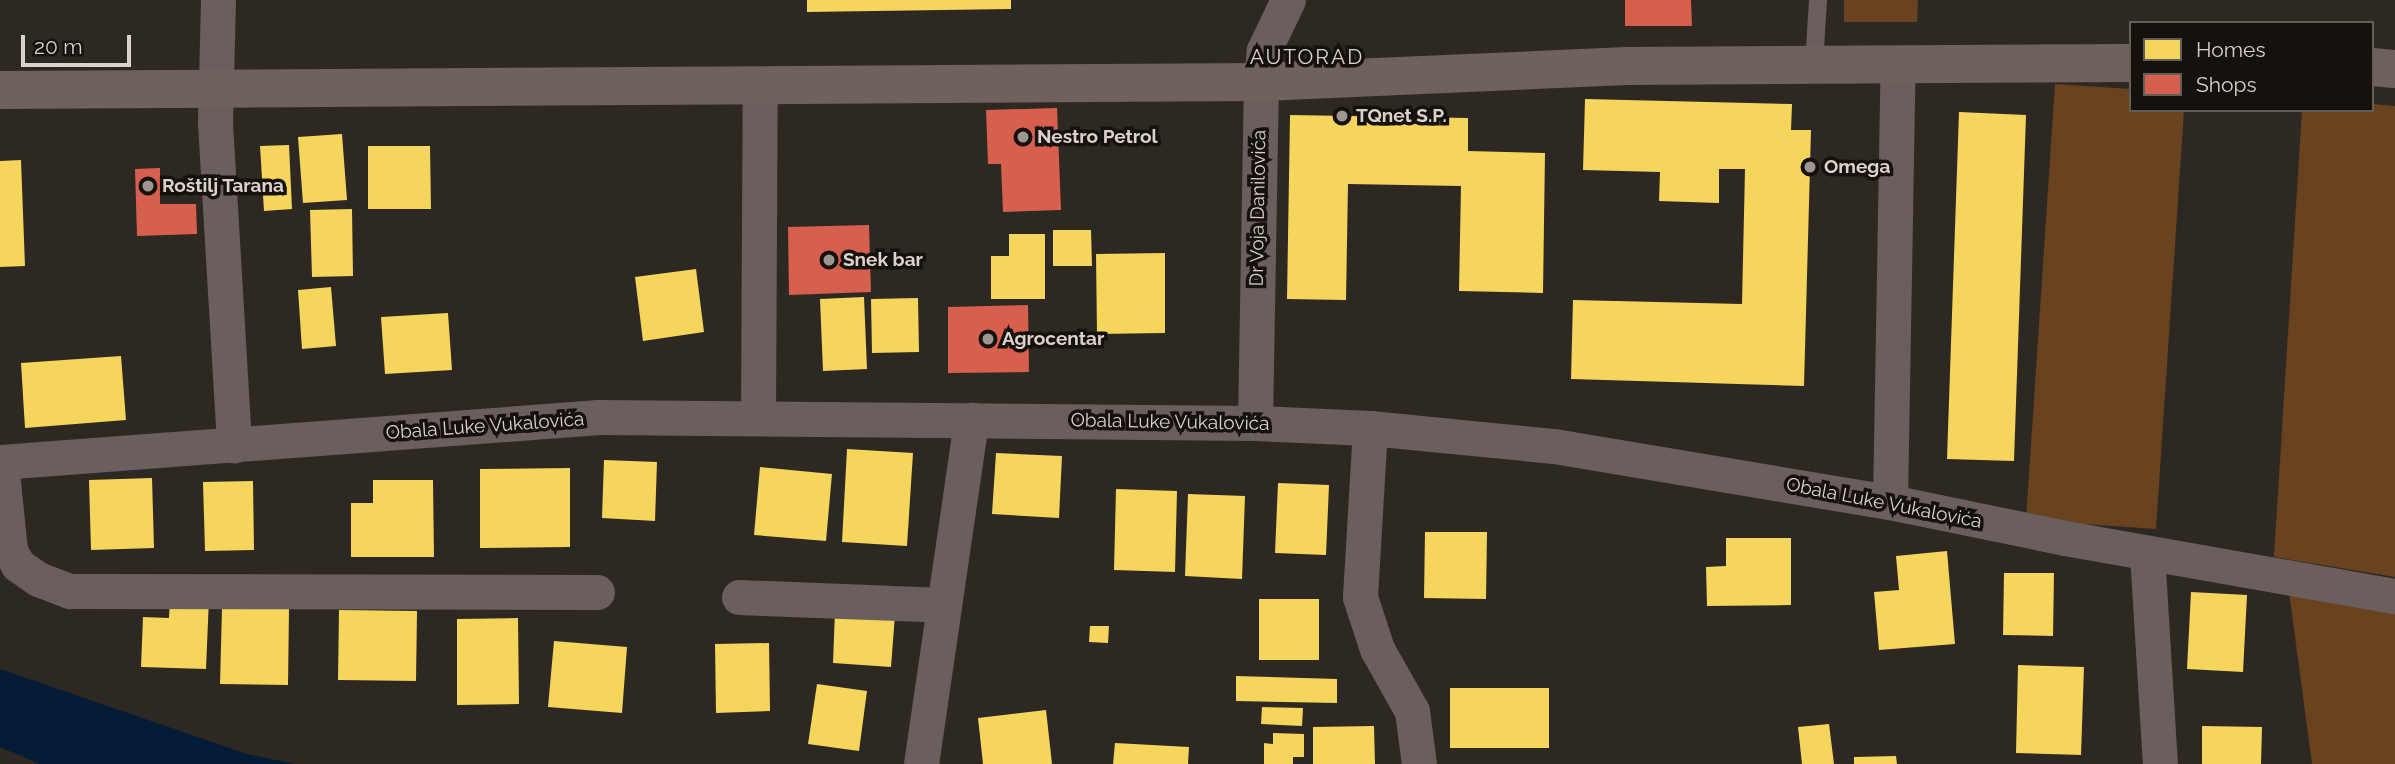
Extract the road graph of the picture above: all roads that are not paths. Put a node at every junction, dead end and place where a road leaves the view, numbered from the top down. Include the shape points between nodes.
1 (218, 0) edge
2 (1288, 0) edge
3 (1818, 0) edge
4 (2395, 61) edge
5 (1898, 63) junction
6 (2129, 63) edge
7 (1814, 64) junction
8 (2374, 65) edge
9 (2374, 65) edge
10 (2395, 69) edge
11 (1261, 82) junction
12 (760, 85) junction
13 (215, 88) junction
14 (0, 90) edge
15 (758, 416) junction
16 (971, 420) junction
17 (1255, 423) junction
18 (1370, 428) junction
19 (234, 445) junction
20 (0, 462) edge
21 (1890, 502) junction
22 (2147, 553) junction
23 (597, 592) dead end
24 (2395, 596) edge
25 (739, 597) dead end
26 (944, 605) junction
27 (921, 764) edge
28 (1419, 764) edge
29 (2160, 764) edge

1 - 13 street
2 - 11 street, Dr Voja Danilovića via 1264,50
3 - 7 lane
4 - 8 street
5 - 6 street
5 - 7 street
5 - 21 street
7 - 11 street via 1627,66
9 - 10 street
11 - 12 street
11 - 17 street, Dr Voja Danilovića
12 - 13 street
12 - 15 street
13 - 14 street
13 - 19 street
15 - 16 street, Obala Luke Vukalovića
15 - 19 street, Obala Luke Vukalovića via 598,417
16 - 17 street, Obala Luke Vukalovića
16 - 26 street
17 - 18 street, Obala Luke Vukalovića
18 - 21 street, Obala Luke Vukalovića via 1554,446
18 - 28 street via 1360,597 1377,649 1412,711
19 - 20 street, Obala Luke Vukalovića
20 - 23 street, Obala Luke Vukalovića via 10,551 18,565 38,579 70,591
21 - 22 street, Obala Luke Vukalovića
22 - 24 street, Obala Luke Vukalovića
22 - 29 street
25 - 26 street
26 - 27 street

